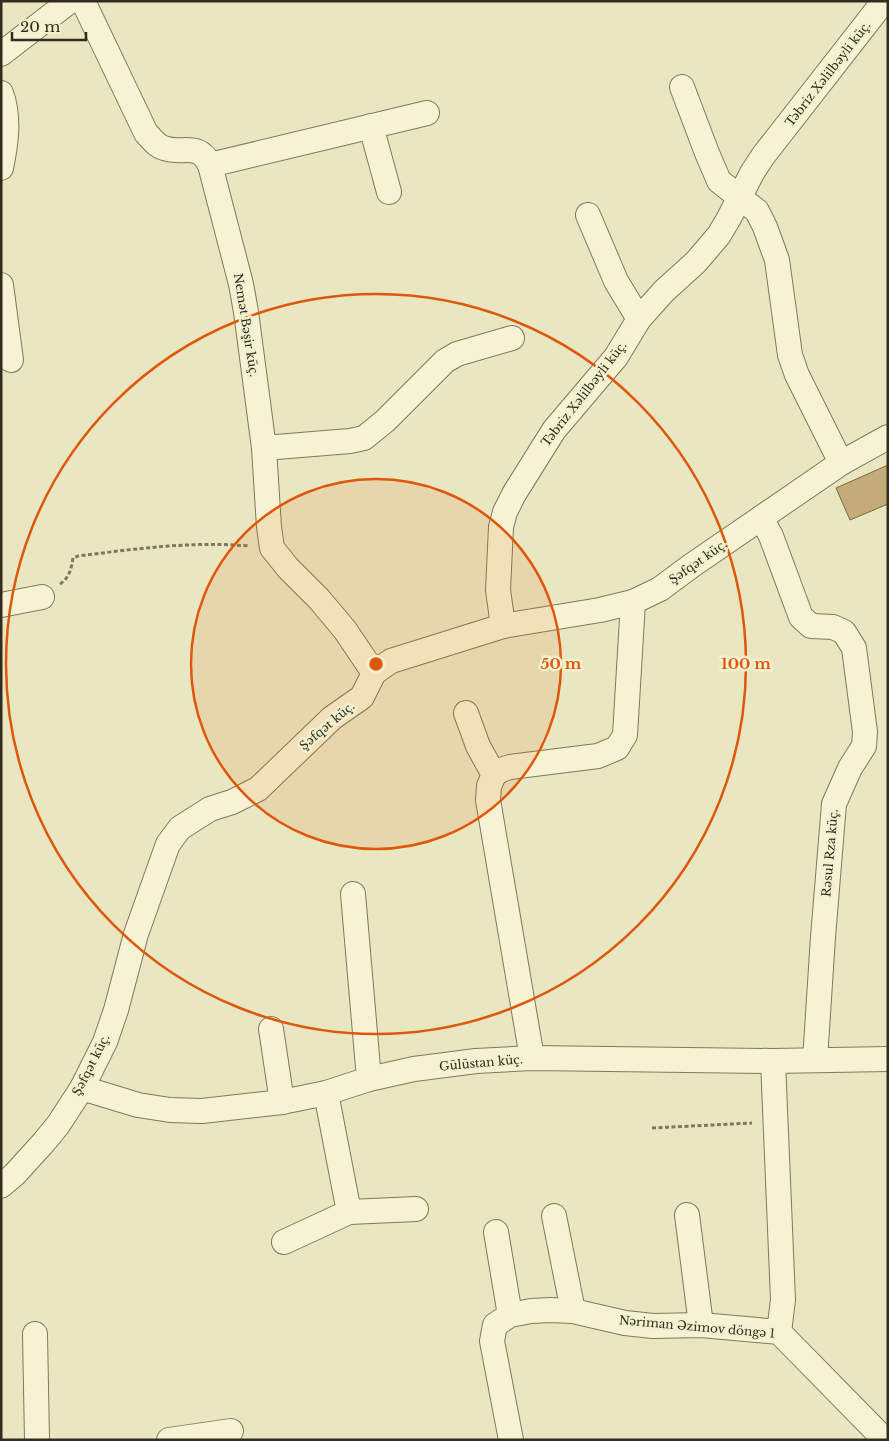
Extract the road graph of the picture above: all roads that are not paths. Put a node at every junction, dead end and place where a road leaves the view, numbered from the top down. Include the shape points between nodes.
1 (70, 1) edge
2 (83, 1) edge
3 (884, 1) edge
4 (48, 9) edge
5 (1, 54) edge
6 (682, 87) dead end
7 (1, 93) edge
8 (426, 113) dead end
9 (371, 126) junction
10 (210, 165) junction
11 (1, 168) edge
12 (389, 192) dead end
13 (740, 197) junction
14 (588, 215) dead end
15 (1, 285) edge
16 (639, 319) junction
17 (512, 338) dead end
18 (11, 360) dead end
19 (888, 437) edge
20 (264, 448) junction
21 (841, 463) junction
22 (761, 518) junction
23 (42, 597) road end
24 (633, 602) junction
25 (1, 605) edge
26 (503, 626) junction
27 (374, 673) junction
28 (466, 713) dead end
29 (494, 775) junction
30 (353, 894) dead end
31 (271, 1029) dead end
32 (532, 1058) junction
33 (888, 1059) edge
34 (815, 1060) junction
35 (773, 1061) junction
36 (370, 1079) junction
37 (82, 1088) junction
38 (326, 1093) junction
39 (282, 1102) junction
40 (1, 1186) edge
41 (416, 1209) dead end
42 (349, 1212) junction
43 (687, 1215) dead end
44 (554, 1216) dead end
45 (496, 1232) dead end
46 (284, 1242) dead end
47 (573, 1312) junction
48 (510, 1315) junction
49 (701, 1325) junction
50 (779, 1332) junction
51 (35, 1334) dead end
52 (231, 1431) dead end
53 (37, 1440) edge
54 (168, 1440) edge
55 (511, 1440) edge
56 (885, 1440) edge

1 - 4 street
2 - 10 street via 146,132 155,144 165,149 198,151 206,156
3 - 13 street, Təbriz Xəlilbəyli küç. via 763,156
4 - 5 street
6 - 13 street via 719,181
7 - 11 street via 6,145
8 - 9 street
9 - 10 street
9 - 12 street
10 - 20 street, Nemət Bəşir küç. via 241,284
13 - 16 street, Təbriz Xəlilbəyli küç. via 719,235
13 - 21 street via 757,211 766,226 777,260 790,356
14 - 16 street via 616,281
15 - 18 street
16 - 26 street, Təbriz Xəlilbəyli küç. via 616,357 554,430 505,512 498,590
17 - 20 street via 457,354 445,361 386,421 364,438
19 - 21 street, Şəfqət küç.
20 - 27 street, Nemət Bəşir küç. via 272,548 345,630
21 - 22 street, Şəfqət küç.
22 - 24 street, Şəfqət küç. via 660,589
22 - 34 street, Rəsul Rza küç. via 775,545 801,616 811,626 832,627 844,632 854,648 865,732 864,746 834,804
23 - 25 street
24 - 26 street, Şəfqət küç.
24 - 29 street via 625,735 617,748 598,756 510,767
26 - 27 street, Şəfqət küç. via 391,661
27 - 37 street, Şəfqət küç. via 362,697 332,718 258,789 191,820 168,844 136,934 116,1010
28 - 29 street via 478,746
29 - 32 street via 488,800
30 - 36 street
31 - 39 street
32 - 35 street, Gülüstan küç.
32 - 36 street, Gülüstan küç. via 423,1068
33 - 34 street, Gülüstan küç.
34 - 35 street, Gülüstan küç.
35 - 50 street via 783,1300
36 - 38 street, Gülüstan küç.
37 - 39 street, Gülüstan küç. via 138,1105 170,1110 202,1111
37 - 40 street, Şəfqət küç. via 44,1142
38 - 39 street, Gülüstan küç.
38 - 42 street
41 - 42 street
42 - 46 street
43 - 49 street
44 - 47 street
45 - 48 street
47 - 48 street, Nəriman Əzimov döngə 1 via 550,1310
47 - 49 street, Nəriman Əzimov döngə 1 via 653,1326
48 - 55 street via 495,1326 492,1341
49 - 50 street, Nəriman Əzimov döngə 1
50 - 56 street, Nəriman Əzimov döngə 1
51 - 53 street
52 - 54 street

